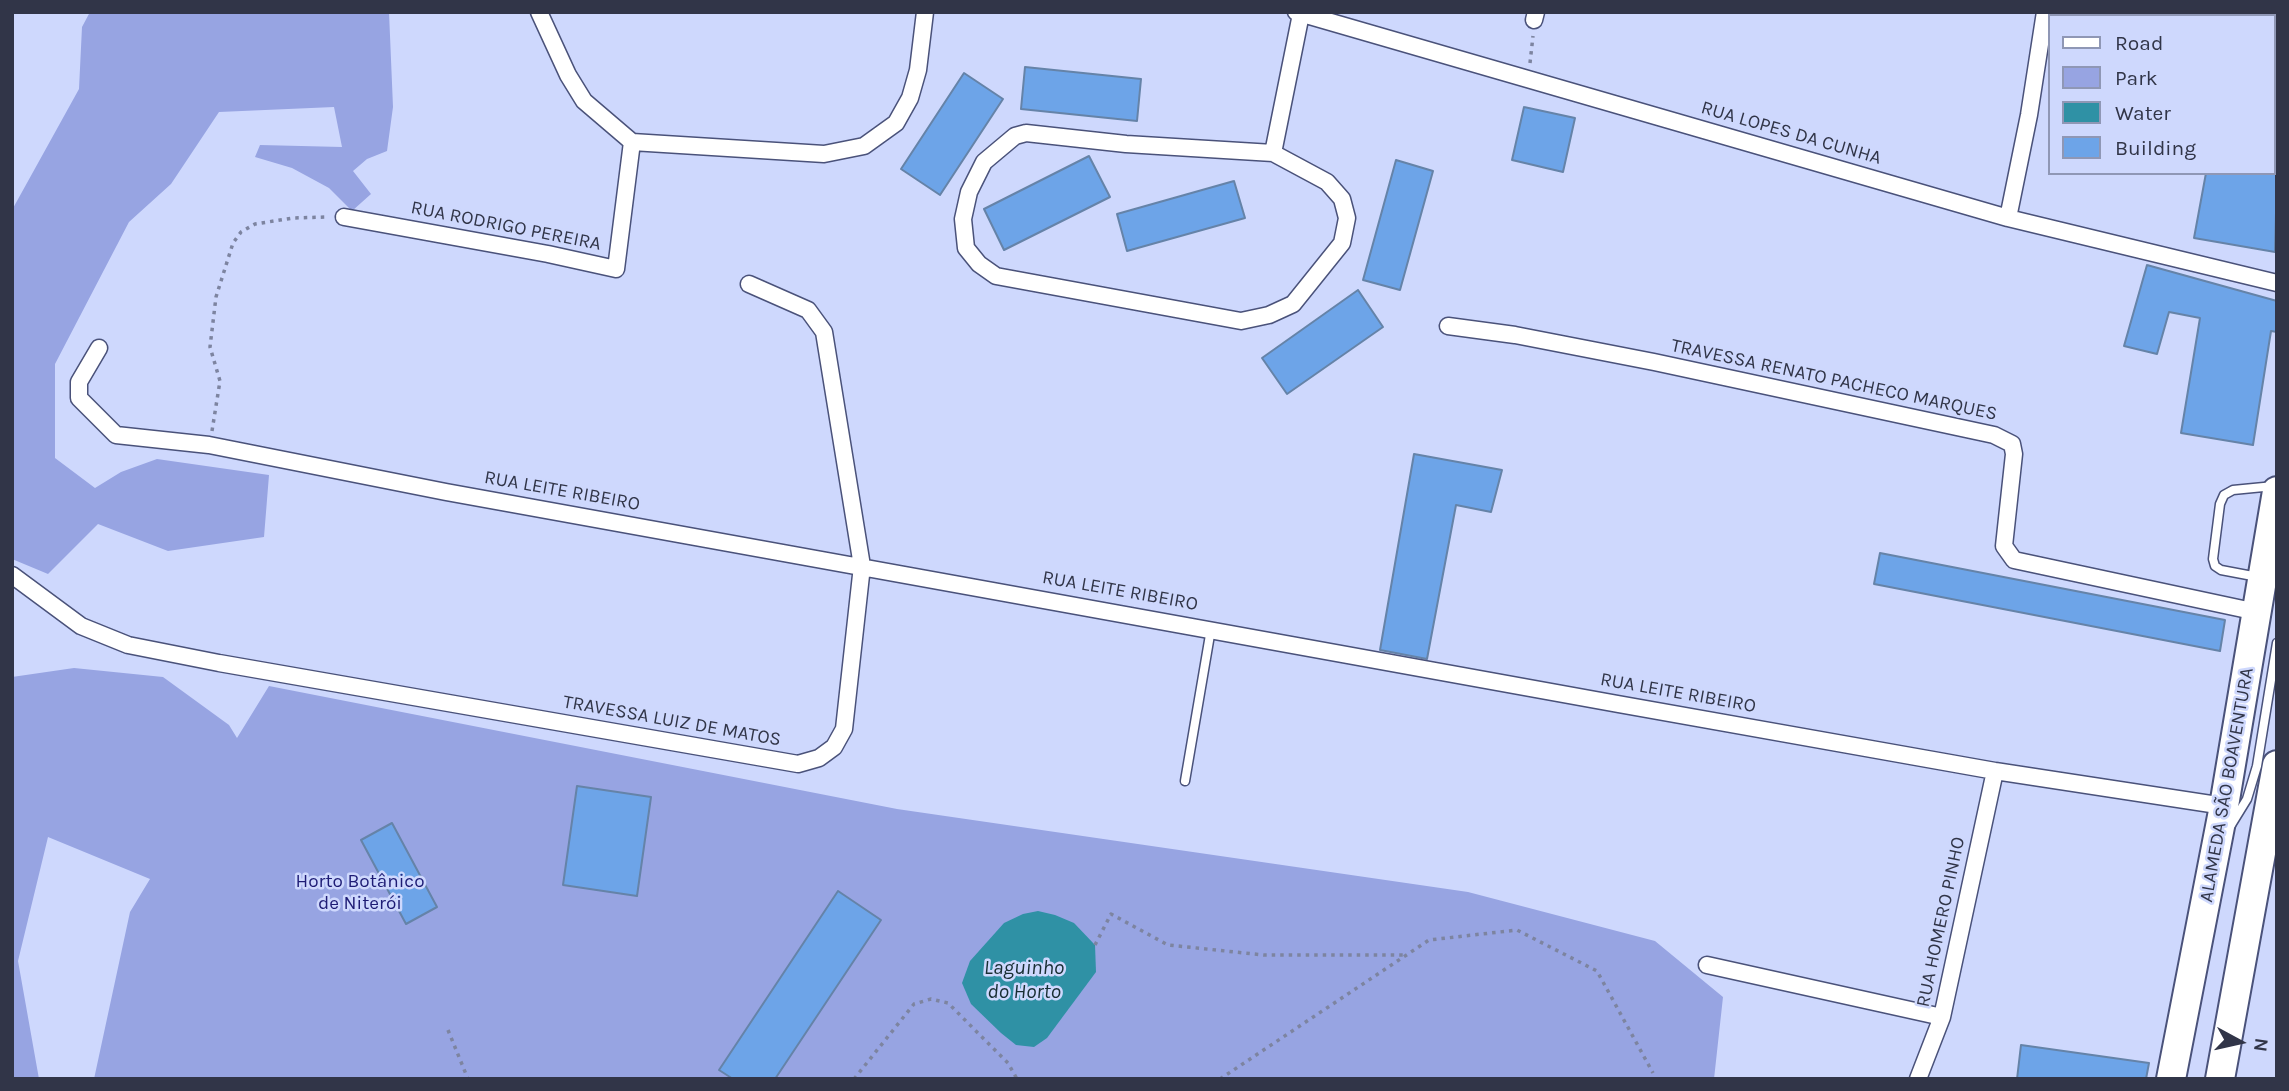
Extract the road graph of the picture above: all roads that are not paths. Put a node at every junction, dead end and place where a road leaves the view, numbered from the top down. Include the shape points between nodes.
1 (539, 12) edge
2 (925, 12) edge
3 (2045, 12) edge
4 (1299, 13) edge
5 (632, 142) junction
6 (1273, 153) junction
7 (344, 217) road end
8 (2008, 218) junction
9 (2277, 283) edge
10 (749, 284) dead end
11 (1448, 326) dead end
12 (99, 348) dead end
13 (2277, 488) edge
14 (862, 566) junction
15 (12, 575) edge
16 (2263, 578) junction
17 (2257, 612) junction
18 (1211, 629) junction
19 (2277, 643) edge
20 (1995, 771) junction
21 (2275, 774) edge
22 (1185, 781) dead end
23 (2224, 806) junction
24 (2265, 839) edge
25 (2216, 851) junction
26 (1707, 965) dead end
27 (1942, 1017) junction
28 (1918, 1079) edge
29 (2171, 1079) edge
30 (2220, 1079) edge

1 - 5 street via 584,101
2 - 5 street via 910,98 896,123 864,146 824,154
3 - 8 street
4 - 6 street
4 - 8 street, RUA LOPES DA CUNHA
5 - 7 street, RUA RODRIGO PEREIRA via 616,269
6 - 6 street via 1126,144 1036,132 1014,136 976,174 963,219 966,248 996,276 1241,321 1269,315 1293,304 1342,243 1347,218 1342,199 1327,182
8 - 9 street, RUA LOPES DA CUNHA
10 - 14 street, TRAVESSA LUIZ DE MATOS via 808,310 824,332
11 - 17 street, TRAVESSA RENATO PACHECO MARQUES via 1654,362 1994,435 2012,444 2014,454 2004,546 2014,560
12 - 14 street, RUA LEITE RIBEIRO via 77,390 79,398 116,435 209,445
13 - 16 highway, ALAMEDA SÃO BOAVENTURA
13 - 16 lane via 2233,490 2220,504 2215,566
14 - 15 street, TRAVESSA LUIZ DE MATOS via 844,729 834,747 819,758 798,764 128,645 81,626
14 - 18 street, RUA LEITE RIBEIRO
16 - 17 highway, ALAMEDA SÃO BOAVENTURA
17 - 23 highway, ALAMEDA SÃO BOAVENTURA
18 - 20 street, RUA LEITE RIBEIRO
18 - 22 lane
19 - 25 lane via 2255,776 2247,799
20 - 23 street, RUA LEITE RIBEIRO
20 - 27 street, RUA HOMERO PINHO
21 - 24 highway
23 - 25 highway, ALAMEDA SÃO BOAVENTURA
24 - 30 highway
25 - 29 highway, ALAMEDA SÃO BOAVENTURA
26 - 27 street
27 - 28 street, RUA HOMERO PINHO

